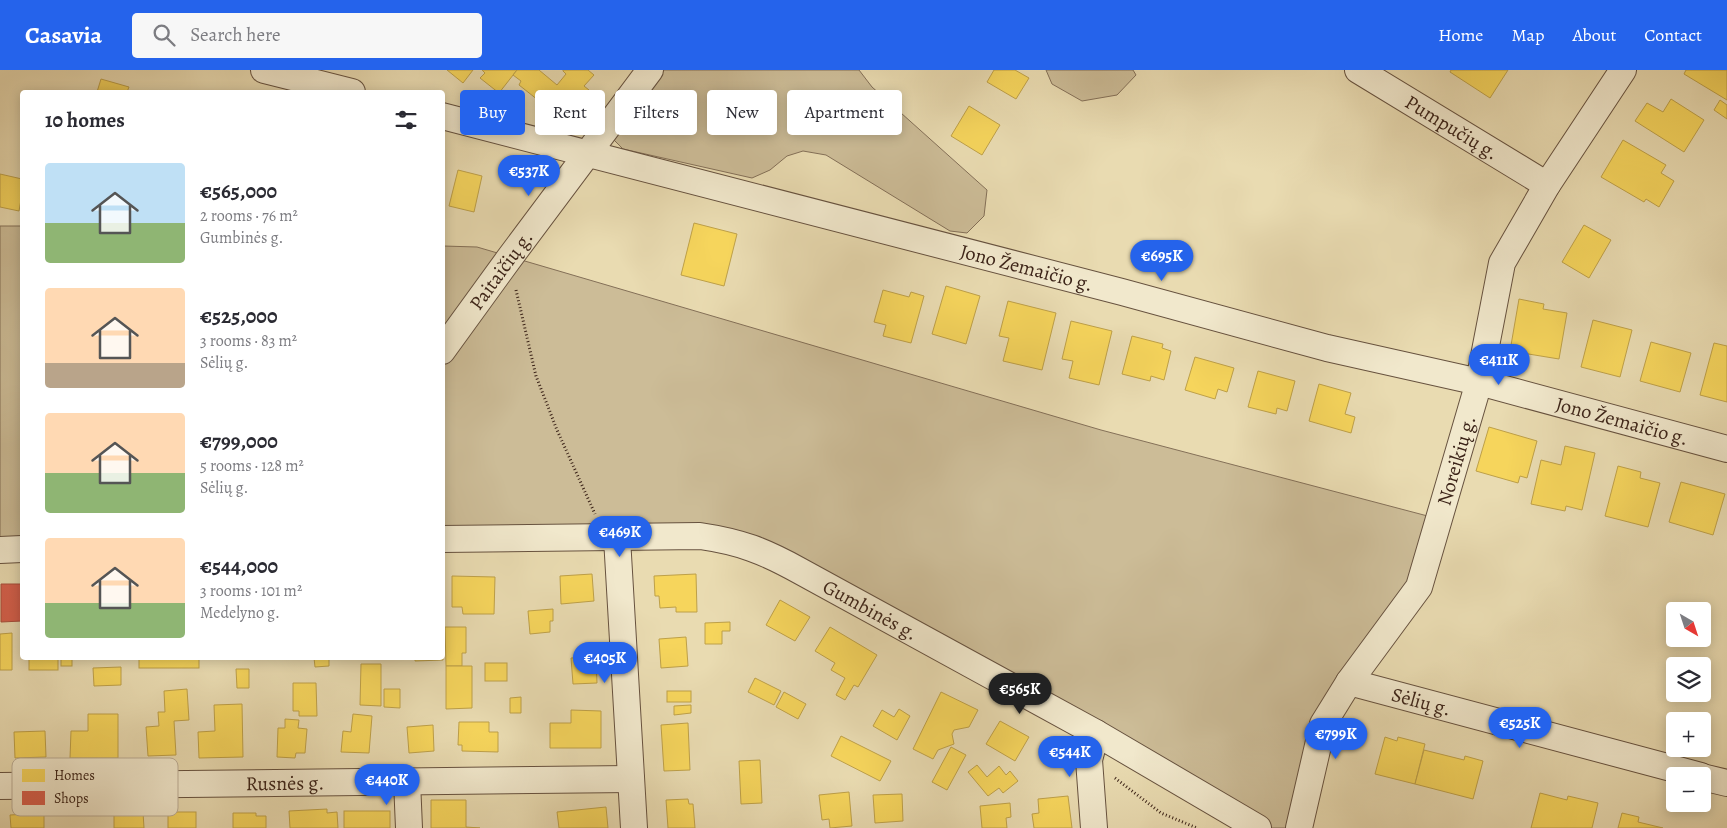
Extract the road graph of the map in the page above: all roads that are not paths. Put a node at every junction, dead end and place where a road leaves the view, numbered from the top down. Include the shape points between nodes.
1 (264, 70) edge
2 (650, 70) edge
3 (1358, 70) edge
4 (1624, 70) edge
5 (344, 90) edge
6 (445, 117) edge
7 (587, 153) junction
8 (1547, 185) junction
9 (445, 347) edge
10 (1479, 382) junction
11 (1727, 450) edge
12 (617, 538) junction
13 (445, 539) edge
14 (20, 549) edge
15 (0, 550) edge
16 (1349, 682) junction
17 (1096, 733) junction
18 (1668, 767) edge
19 (1711, 779) edge
20 (631, 780) junction
21 (407, 781) junction
22 (1727, 783) edge
23 (178, 784) edge
24 (409, 828) edge
25 (634, 828) edge
26 (1094, 828) edge
27 (1258, 828) edge
28 (1299, 828) edge

1 - 5 street
2 - 7 street, Paitaičių g.
3 - 8 street, Pumpučių g.
4 - 8 street, Noreikių g.
6 - 7 street, Jono Žemaičio g.
7 - 9 street, Paitaičių g.
7 - 10 street, Jono Žemaičio g. via 1327,348
8 - 10 street, Noreikių g. via 1502,263
10 - 11 street, Jono Žemaičio g.
10 - 16 street, Noreikių g. via 1419,587
12 - 13 street, Gumbinės g.
12 - 17 street, Gumbinės g. via 700,536 753,547
12 - 20 street
14 - 15 street
16 - 18 street, Sėlių g.
16 - 28 street via 1323,724
17 - 26 street via 1089,760
17 - 27 street, Gumbinės g.
19 - 22 street, Sėlių g.
20 - 21 street, Rusnės g.
20 - 25 street
21 - 23 street, Rusnės g.
21 - 24 street

